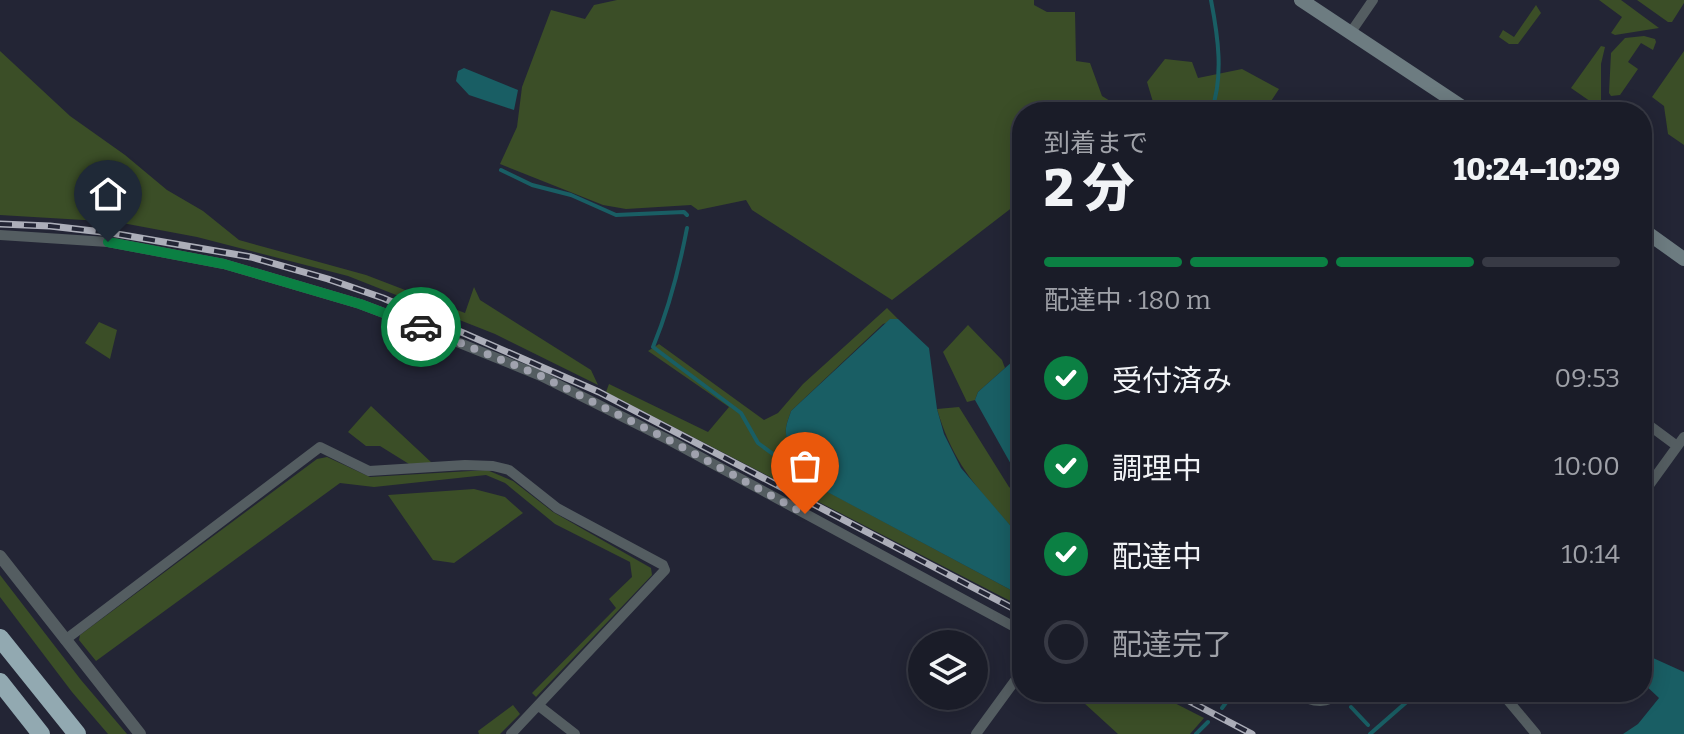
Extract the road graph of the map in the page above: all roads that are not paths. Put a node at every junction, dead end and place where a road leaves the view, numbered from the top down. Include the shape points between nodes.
1 (1301, 0) edge
2 (1373, 0) edge
3 (1351, 32) junction
4 (1455, 102) edge
5 (0, 235) edge
6 (1652, 237) edge
7 (1684, 259) edge
8 (1652, 426) edge
9 (1681, 442) edge
10 (1652, 479) edge
11 (0, 556) edge
12 (1012, 626) edge
13 (0, 638) edge
14 (65, 640) junction
15 (0, 682) edge
16 (1012, 685) edge
17 (1509, 702) edge
18 (539, 706) junction
19 (41, 734) edge
20 (77, 734) edge
21 (140, 734) edge
22 (511, 734) edge
23 (575, 734) edge
24 (976, 734) edge
25 (1536, 734) edge

1 - 3 main road
2 - 3 street
3 - 4 main road
5 - 12 street via 108,242 224,264 405,321 541,376 669,440
6 - 7 main road
8 - 9 street
9 - 10 street
11 - 14 street
13 - 20 highway
14 - 18 street via 320,447 369,471 493,466 509,470 557,508 665,570
14 - 21 street
15 - 19 highway
16 - 24 street
17 - 25 street
18 - 22 street
18 - 23 street

